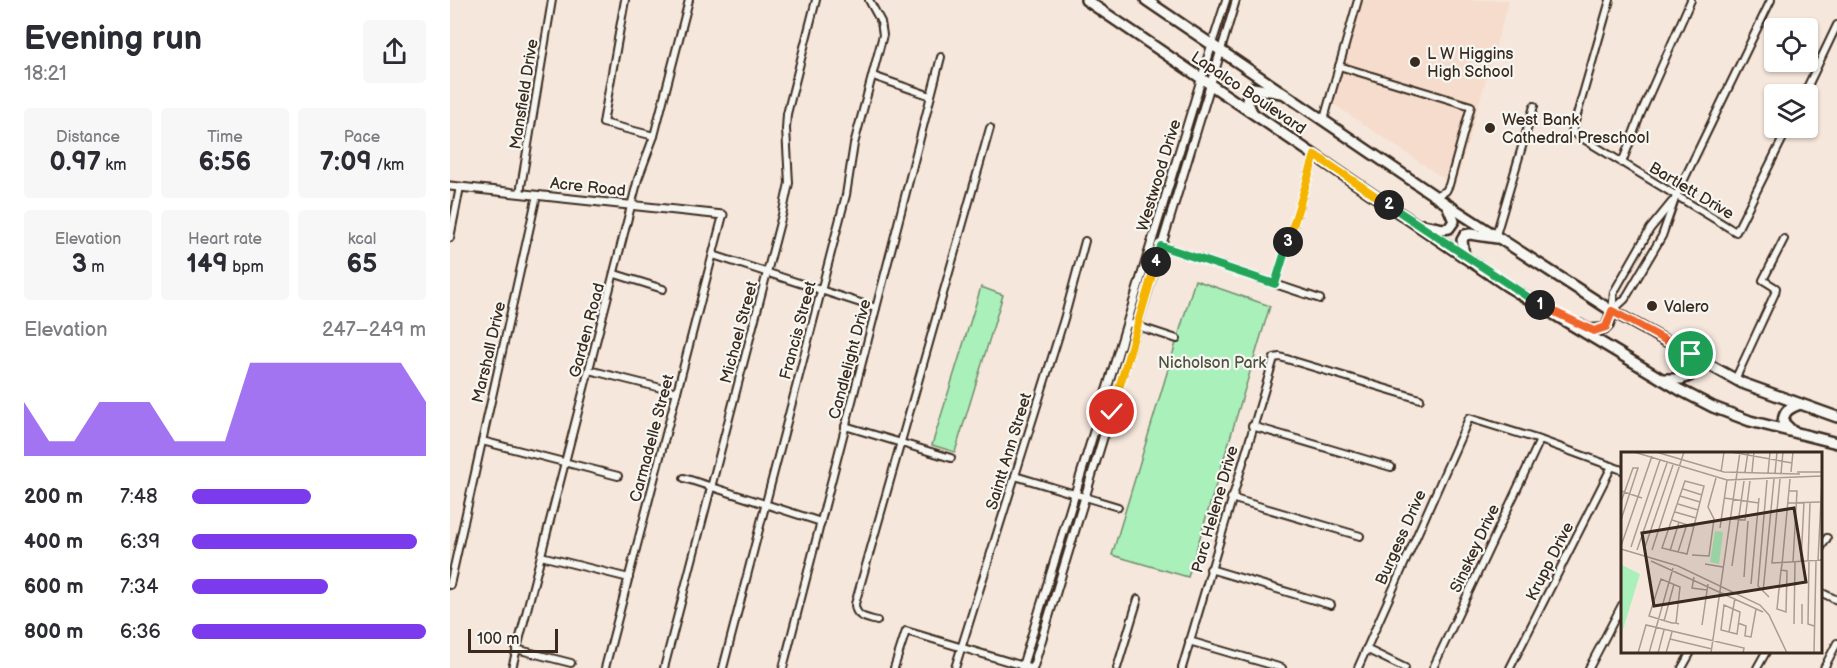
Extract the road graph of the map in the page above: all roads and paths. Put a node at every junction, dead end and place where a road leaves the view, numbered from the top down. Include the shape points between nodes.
1 (552, 0) edge
2 (625, 0) edge
3 (689, 0) edge
4 (816, 0) edge
5 (868, 0) edge
6 (1086, 0) edge
7 (1099, 0) edge
8 (1146, 0) edge
9 (1226, 0) edge
10 (1236, 0) edge
11 (1358, 0) edge
12 (1610, 0) edge
13 (1691, 0) edge
14 (1771, 0) edge
15 (1101, 10) junction
16 (1837, 26) edge
17 (1212, 44) junction
18 (1221, 50) junction
19 (941, 57) dead end
20 (1339, 66) junction
21 (873, 76) junction
22 (1201, 79) junction
23 (1809, 84) edge
24 (1211, 85) junction
25 (1286, 94) junction
26 (931, 96) junction
27 (1534, 106) dead end
28 (1253, 113) junction
29 (1324, 119) junction
30 (990, 128) dead end
31 (654, 136) junction
32 (1783, 138) edge
33 (1315, 155) junction
34 (1622, 163) junction
35 (450, 186) edge
36 (460, 188) junction
37 (520, 193) junction
38 (537, 195) junction
39 (1435, 196) junction
40 (1676, 196) junction
41 (632, 204) junction
42 (1446, 204) junction
43 (723, 215) joint
44 (1417, 224) junction
45 (1499, 237) junction
46 (450, 238) edge
47 (1784, 239) dead end
48 (1085, 242) dead end
49 (1161, 246) junction
50 (713, 255) junction
51 (1464, 257) junction
52 (767, 273) junction
53 (615, 274) junction
54 (1275, 284) junction
55 (663, 289) dead end
56 (821, 290) junction
57 (1320, 299) dead end
58 (1543, 307) junction
59 (876, 308) junction
60 (1612, 311) junction
61 (1128, 323) junction
62 (1138, 326) junction
63 (1177, 339) dead end
64 (1691, 354) junction
65 (589, 370) junction
66 (1662, 380) junction
67 (1736, 380) junction
68 (677, 392) junction
69 (1420, 399) dead end
70 (1800, 404) junction
71 (1837, 417) edge
72 (845, 426) junction
73 (1252, 426) junction
74 (1793, 432) junction
75 (1540, 440) junction
76 (482, 441) junction
77 (902, 442) junction
78 (1837, 443) edge
79 (951, 458) dead end
80 (566, 462) junction
81 (1612, 466) junction
82 (1391, 467) dead end
83 (1621, 469) edge
84 (618, 476) dead end
85 (1015, 476) junction
86 (684, 478) dead end
87 (711, 486) junction
88 (1075, 495) junction
89 (1086, 498) junction
90 (1231, 498) junction
91 (766, 504) junction
92 (1118, 507) dead end
93 (821, 522) junction
94 (1360, 536) dead end
95 (1827, 538) dead end
96 (1822, 547) edge
97 (541, 556) junction
98 (1210, 569) junction
99 (629, 578) junction
100 (450, 585) edge
101 (1822, 592) edge
102 (1138, 598) dead end
103 (1837, 600) edge
104 (1331, 605) dead end
105 (1621, 608) edge
106 (877, 621) dead end
107 (1190, 641) junction
108 (1837, 643) edge
109 (961, 647) junction
110 (516, 649) junction
111 (1366, 649) junction
112 (1690, 653) edge
113 (1765, 653) edge
114 (571, 663) dead end
115 (1027, 667) edge
116 (512, 668) edge
117 (605, 668) edge
118 (664, 668) edge
119 (723, 668) edge
120 (783, 668) edge
121 (894, 668) edge
122 (955, 668) edge
123 (1117, 668) edge
124 (1182, 668) edge
125 (1282, 668) edge
126 (1358, 668) edge
127 (1405, 668) edge
128 (1433, 668) edge
129 (1510, 668) edge
130 (1589, 668) edge
131 (1682, 668) edge
132 (1757, 668) edge
133 (1824, 668) edge

1 - 37 street, Mansfield Drive
2 - 31 street via 603,123
3 - 31 street, Garden Road
4 - 52 street, Michael Street via 789,106 789,183
5 - 21 street, Francis Street via 883,28
6 - 15 main road, Lapalco Boulevard
7 - 15 main road
8 - 17 main road, Lapalco Boulevard
9 - 17 street, Westwood Drive
10 - 18 street, Westwood Drive
11 - 20 street
12 - 34 street, Bartlett Drive via 1572,132
13 - 34 street
14 - 40 street
15 - 22 main road, Lapalco Boulevard
16 - 23 street
17 - 18 main road, Lapalco Boulevard
17 - 22 street, Westwood Drive
18 - 24 street, Westwood Drive
18 - 25 main road, Lapalco Boulevard
19 - 26 street, Candlelight Drive
20 - 29 street
20 - 39 street via 1472,106 1449,185
21 - 26 street
21 - 56 street, Francis Street
22 - 24 main road, Lapalco Boulevard
22 - 61 street, Westwood Drive
24 - 28 main road, Lapalco Boulevard
24 - 49 street, Westwood Drive
25 - 28 main road via 1253,88 1247,101
25 - 29 main road, Lapalco Boulevard
26 - 59 street, Candlelight Drive
27 - 45 street
28 - 33 main road, Lapalco Boulevard
29 - 39 main road, Lapalco Boulevard
30 - 77 street
31 - 41 street, Garden Road
32 - 40 street, Bartlett Drive via 1736,232
33 - 44 main road, Lapalco Boulevard
33 - 54 street
34 - 40 street, Bartlett Drive
35 - 36 street, Acre Road
36 - 37 street, Acre Road
36 - 46 street
37 - 38 street, Acre Road
38 - 41 street, Acre Road
38 - 76 street, Marshall Drive
39 - 42 main road, Lapalco Boulevard
40 - 60 street via 1662,236 1625,299
40 - 60 street via 1650,229 1614,291
41 - 43 street, Acre Road
41 - 53 street, Garden Road
42 - 44 main road via 1454,221 1449,228
42 - 45 main road, Lapalco Boulevard
43 - 50 street, Carmadelle Street
44 - 51 main road, Lapalco Boulevard
45 - 51 main road via 1465,235
45 - 60 main road, Lapalco Boulevard
47 - 67 street via 1763,280 1773,284 1775,293
48 - 85 street, Saintt Ann Street
49 - 54 street
49 - 62 street, Westwood Drive
50 - 52 street
50 - 68 street, Carmadelle Street
51 - 58 main road, Lapalco Boulevard
52 - 56 street
52 - 87 street, Michael Street
53 - 55 street
53 - 65 street, Garden Road
54 - 57 street
56 - 59 street
56 - 91 street, Francis Street
58 - 60 main road via 1594,331 1606,327
58 - 66 main road, Lapalco Boulevard
59 - 72 street, Candlelight Drive
60 - 64 main road, Lapalco Boulevard
61 - 62 street
61 - 88 street, Westwood Drive
62 - 63 street
62 - 89 street, Westwood Drive
64 - 66 main road via 1691,375
64 - 67 main road, Lapalco Boulevard
65 - 68 street
65 - 80 street, Garden Road
66 - 74 main road, Lapalco Boulevard via 1713,407
67 - 70 main road, Lapalco Boulevard
68 - 99 street, Carmadelle Street
69 - 73 street, Parc Helene Drive via 1280,357 1274,358
70 - 71 main road, Lapalco Boulevard
70 - 74 main road via 1784,414 1783,422
72 - 77 street
72 - 93 street, Candlelight Drive
73 - 82 street
73 - 90 street, Parc Helene Drive
74 - 78 main road, Lapalco Boulevard
75 - 81 street
75 - 111 street, Burgess Drive via 1469,418
75 - 128 street, Sinskey Drive
76 - 80 street
76 - 100 street, Marshall Drive
77 - 79 street
77 - 106 street via 855,604 860,615
80 - 84 street
80 - 97 street, Garden Road
81 - 83 street
81 - 129 street, Krupp Drive
85 - 88 street
85 - 109 street, Saintt Ann Street
86 - 87 street
87 - 91 street
87 - 118 street, Michael Street
88 - 89 street
88 - 115 street, Westwood Drive
89 - 92 street
89 - 115 street, Westwood Drive
90 - 94 street
90 - 98 street, Parc Helene Drive
91 - 93 street
91 - 119 street, Francis Street
93 - 120 street, Candlelight Drive
95 - 96 street
97 - 99 street
97 - 110 street, Garden Road
98 - 104 street
98 - 107 street, Parc Helene Drive
99 - 117 street, Carmadelle Street
101 - 103 street
102 - 123 street
105 - 130 street
107 - 124 street, Parc Helene Drive
107 - 125 street
108 - 133 street
109 - 115 street
109 - 121 street via 906,631
109 - 122 street, Saintt Ann Street
110 - 114 street
110 - 116 street, Garden Road
111 - 126 street, Burgess Drive
111 - 127 street
112 - 131 street
113 - 132 street

